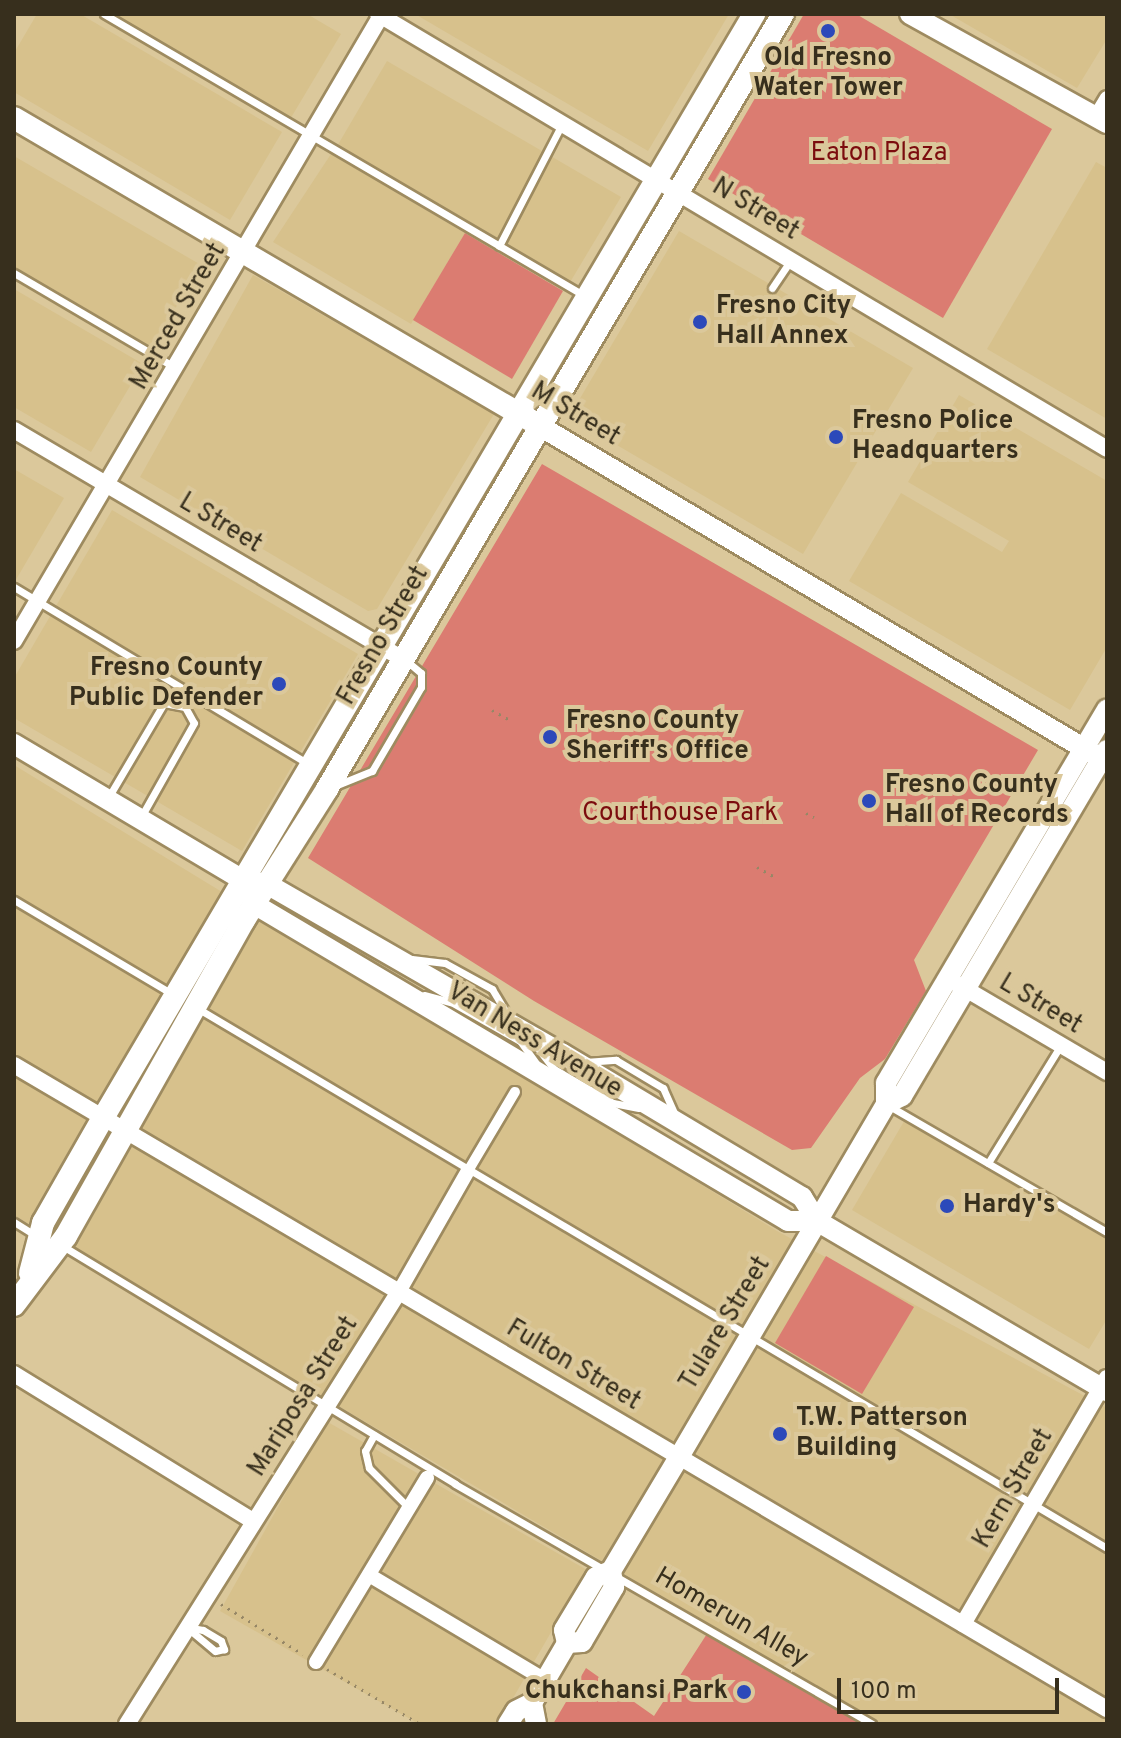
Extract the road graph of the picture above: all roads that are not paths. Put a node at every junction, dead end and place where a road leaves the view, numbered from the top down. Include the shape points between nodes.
1 (104, 14) edge
2 (754, 14) edge
3 (783, 14) edge
4 (910, 14) edge
5 (380, 15) edge
6 (1107, 98) edge
7 (14, 118) edge
8 (1102, 120) edge
9 (563, 122) junction
10 (311, 136) junction
11 (658, 178) junction
12 (678, 191) junction
13 (499, 246) junction
14 (243, 252) junction
15 (791, 259) junction
16 (14, 273) edge
17 (772, 288) dead end
18 (588, 298) junction
19 (176, 368) junction
20 (528, 419) junction
21 (14, 430) edge
22 (1107, 449) edge
23 (109, 486) junction
24 (460, 511) junction
25 (14, 587) edge
26 (38, 602) junction
27 (420, 630) junction
28 (14, 641) edge
29 (381, 647) junction
30 (403, 659) junction
31 (180, 686) junction
32 (172, 701) junction
33 (1107, 709) edge
34 (14, 744) edge
35 (1084, 748) junction
36 (1105, 757) edge
37 (310, 765) junction
38 (327, 789) junction
39 (107, 799) junction
40 (140, 819) junction
41 (241, 879) junction
42 (267, 884) junction
43 (14, 900) edge
44 (254, 904) junction
45 (957, 984) junction
46 (185, 1002) junction
47 (520, 1029) junction
48 (1061, 1045) junction
49 (577, 1062) junction
50 (14, 1065) edge
51 (1107, 1072) edge
52 (515, 1092) dead end
53 (886, 1104) junction
54 (657, 1111) junction
55 (103, 1118) junction
56 (680, 1124) junction
57 (123, 1130) junction
58 (623, 1132) junction
59 (729, 1153) junction
60 (988, 1163) junction
61 (468, 1171) junction
62 (817, 1221) junction
63 (14, 1222) edge
64 (1107, 1232) edge
65 (50, 1241) junction
66 (400, 1290) junction
67 (14, 1305) edge
68 (750, 1336) junction
69 (14, 1374) edge
70 (1105, 1385) edge
71 (330, 1407) junction
72 (374, 1435) junction
73 (679, 1457) junction
74 (427, 1478) dead end
75 (1033, 1504) junction
76 (408, 1507) junction
77 (253, 1521) junction
78 (1107, 1548) edge
79 (611, 1571) junction
80 (369, 1575) junction
81 (963, 1624) junction
82 (186, 1627) junction
83 (316, 1662) dead end
84 (545, 1680) junction
85 (532, 1703) junction
86 (1107, 1709) edge
87 (127, 1724) edge
88 (508, 1724) edge
89 (536, 1724) edge
90 (872, 1724) edge

1 - 10 lane
2 - 11 main road, Fresno Street
3 - 12 main road, Fresno Street
4 - 8 main road
5 - 9 street, N Street
5 - 10 street, Merced Street
6 - 8 street
7 - 14 main road, M Street
9 - 11 street, N Street
9 - 13 lane
10 - 13 lane
10 - 14 street, Merced Street
11 - 12 street, N Street
11 - 18 main road, Fresno Street
12 - 15 street, N Street
12 - 20 main road, Fresno Street
13 - 18 lane
14 - 19 street, Merced Street
14 - 20 main road, M Street
15 - 17 lane
15 - 22 street, N Street
16 - 19 lane
18 - 20 main road, Fresno Street
19 - 23 street, Merced Street
20 - 24 main road, Fresno Street
20 - 27 main road, Fresno Street
20 - 35 main road, M Street
21 - 23 street, L Street
23 - 26 street, Merced Street
23 - 29 street, L Street
24 - 27 main road via 453,540 413,613
24 - 29 main road, Fresno Street
25 - 26 lane
26 - 28 street, Merced Street
26 - 31 lane
27 - 30 main road, Fresno Street
29 - 30 street, L Street
29 - 37 main road, Fresno Street
30 - 38 main road, Fresno Street
30 - 38 lane via 421,673 421,687 372,771
31 - 32 lane
31 - 37 lane
32 - 39 lane via 164,703
32 - 40 lane via 185,707 194,723
33 - 35 main road, Tulare Street
34 - 39 main road, Van Ness Avenue
35 - 36 main road, M Street
35 - 45 main road, Tulare Street
36 - 45 main road, Tulare Street
37 - 41 main road, Fresno Street
38 - 42 main road, Fresno Street
39 - 40 main road, Van Ness Avenue
40 - 41 main road, Van Ness Avenue
41 - 42 main road, Van Ness Avenue
41 - 44 main road
41 - 46 main road, Fresno Street
42 - 44 main road, Fresno Street
42 - 47 main road, Van Ness Avenue
43 - 46 lane
44 - 46 main road, Fresno Street
44 - 58 main road, Van Ness Avenue via 548,1078
45 - 48 street, L Street
45 - 53 main road, Tulare Street via 886,1083
46 - 55 main road, Fresno Street
46 - 57 main road, Fresno Street
46 - 61 lane
47 - 49 main road, Van Ness Avenue
47 - 54 lane via 554,1069 613,1103
48 - 51 street, L Street
48 - 60 lane
49 - 54 main road, Van Ness Avenue
49 - 56 lane via 616,1060 663,1088
50 - 55 street, Fulton Street
52 - 61 street, Mariposa Street
53 - 60 lane
53 - 62 main road, Tulare Street
54 - 56 main road, Van Ness Avenue
55 - 57 street, Fulton Street
55 - 65 main road, Fresno Street
56 - 59 main road, Van Ness Avenue
57 - 65 main road, Fresno Street
57 - 66 street, Fulton Street
58 - 59 main road via 649,1121 674,1137
58 - 62 main road, Van Ness Avenue via 788,1221
59 - 62 main road, Van Ness Avenue via 802,1197
60 - 64 lane
61 - 66 street, Mariposa Street
61 - 68 lane
62 - 68 main road, Tulare Street
62 - 70 main road, Van Ness Avenue
63 - 65 lane, Homerun Alley
65 - 67 main road, Fresno Street
65 - 71 lane, Homerun Alley
66 - 71 street, Mariposa Street
66 - 73 street, Fulton Street
68 - 73 main road, Tulare Street
68 - 75 lane
69 - 77 street
70 - 75 street, Kern Street
71 - 72 lane, Homerun Alley
71 - 77 street, Mariposa Street
72 - 76 lane via 365,1451 369,1468
72 - 79 lane, Homerun Alley
73 - 79 main road, Tulare Street
73 - 81 street, Fulton Street
74 - 76 street
75 - 78 lane
75 - 81 street, Kern Street
76 - 80 street
77 - 82 street, Mariposa Street
79 - 84 main road, Tulare Street via 596,1577 564,1630 567,1643
79 - 90 lane, Homerun Alley
80 - 83 street
80 - 84 street
81 - 86 street, Fulton Street
82 - 82 lane via 215,1651 224,1649 203,1630
82 - 87 street, Mariposa Street
84 - 85 main road, Tulare Street
85 - 88 main road, Tulare Street via 516,1711
85 - 89 main road

